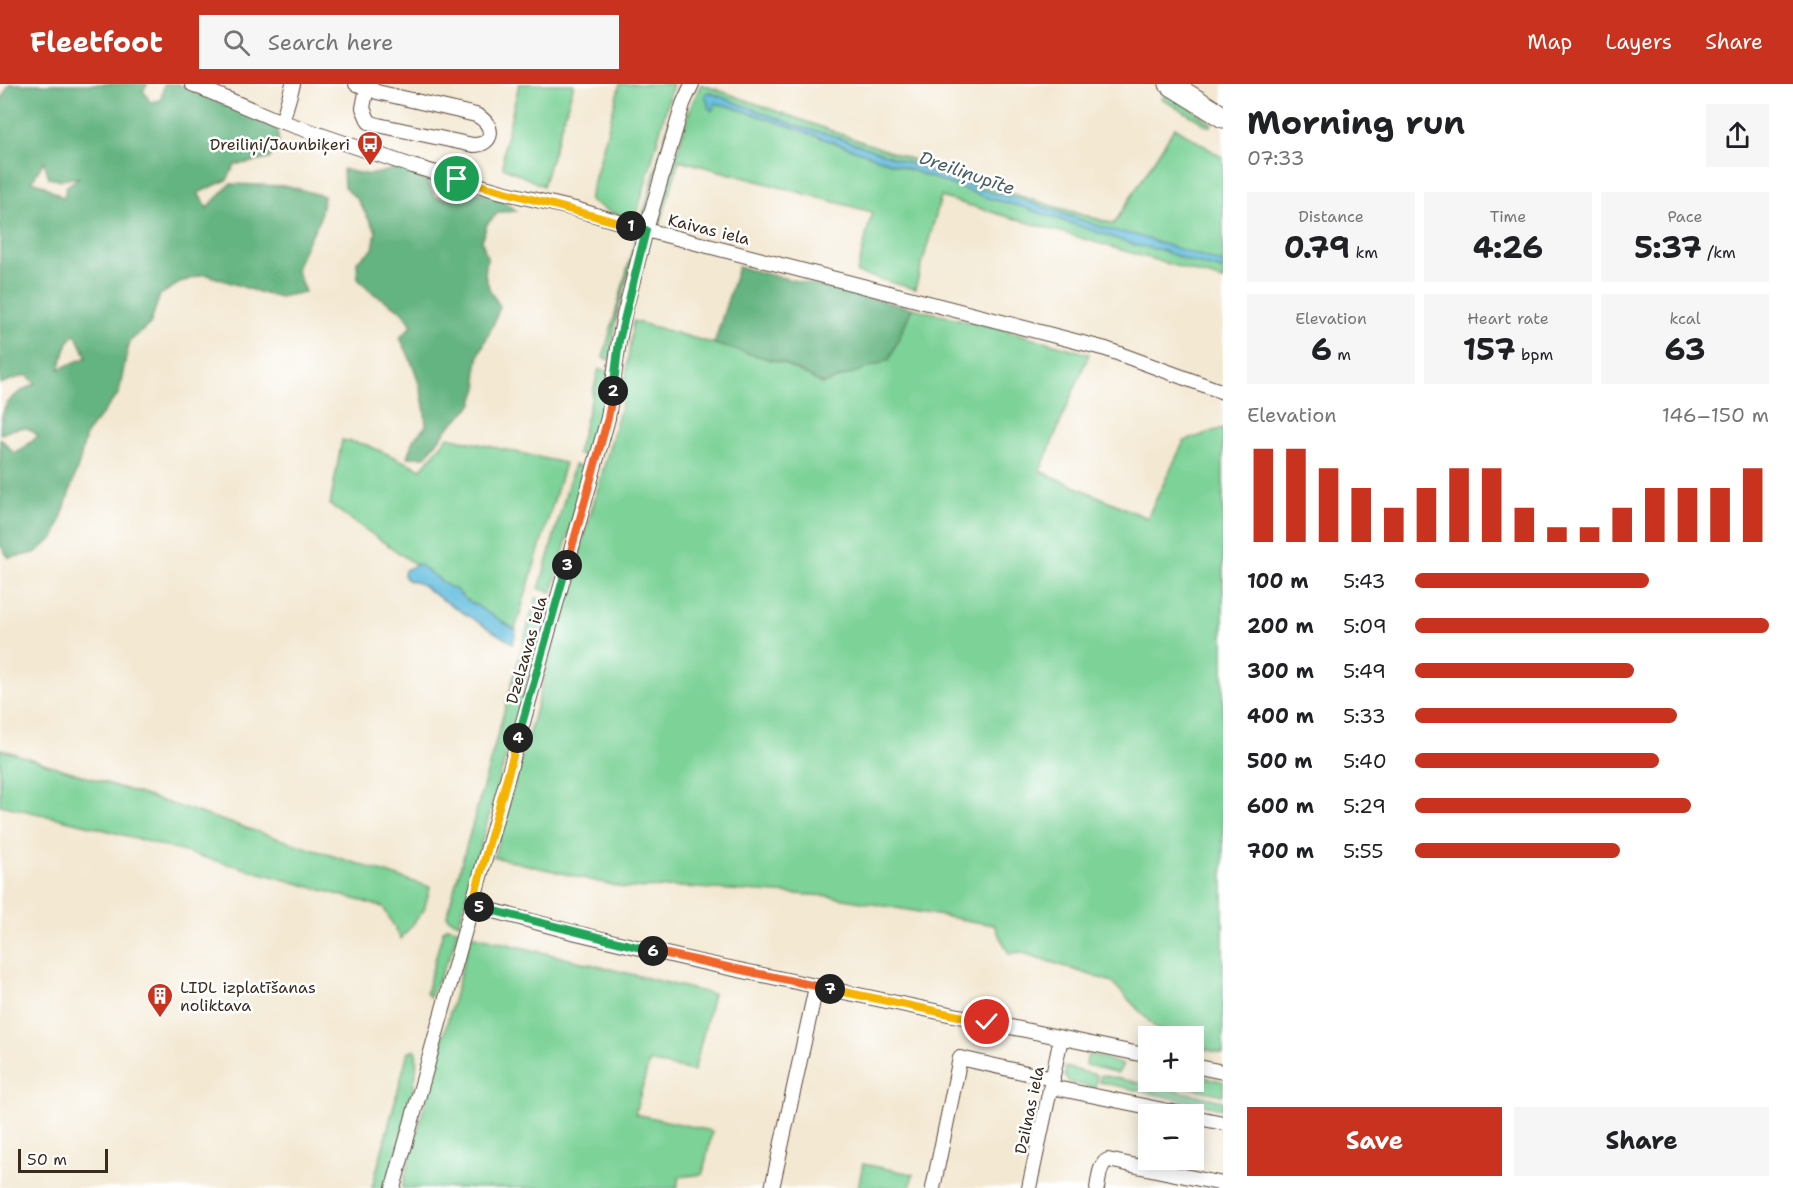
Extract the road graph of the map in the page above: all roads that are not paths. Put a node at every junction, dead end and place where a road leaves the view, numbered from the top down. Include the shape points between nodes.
1 (192, 84) edge
2 (292, 84) edge
3 (692, 84) edge
4 (1170, 84) edge
5 (362, 86) edge
6 (1223, 117) edge
7 (282, 122) junction
8 (646, 230) junction
9 (1223, 392) edge
10 (472, 905) junction
11 (816, 987) junction
12 (1061, 1038) junction
13 (1138, 1054) edge
14 (1204, 1068) edge
15 (1223, 1072) edge
16 (1052, 1083) junction
17 (1141, 1104) edge
18 (1204, 1119) edge
19 (1223, 1123) edge
20 (1223, 1184) edge
21 (393, 1188) edge
22 (772, 1188) edge
23 (933, 1188) edge
24 (1029, 1188) edge
25 (1097, 1188) edge

1 - 7 street, Kaivas iela
2 - 7 street
3 - 8 street, Dzelzavas iela
4 - 6 main road
5 - 5 street via 363,108 369,122 473,145 486,141 490,132 487,122 476,116
7 - 8 street, Kaivas iela via 412,166
8 - 9 street, Kaivas iela via 1106,349
8 - 10 street, Dzelzavas iela via 619,341 608,418
10 - 11 street via 572,932
10 - 21 street, Dzelzavas iela
11 - 12 street
11 - 22 street
12 - 13 street
12 - 16 street, Dzilnas iela
14 - 15 street
16 - 17 street
16 - 23 street via 960,1058
16 - 24 street, Dzilnas iela
18 - 19 street
20 - 25 street via 1108,1160 1102,1165

